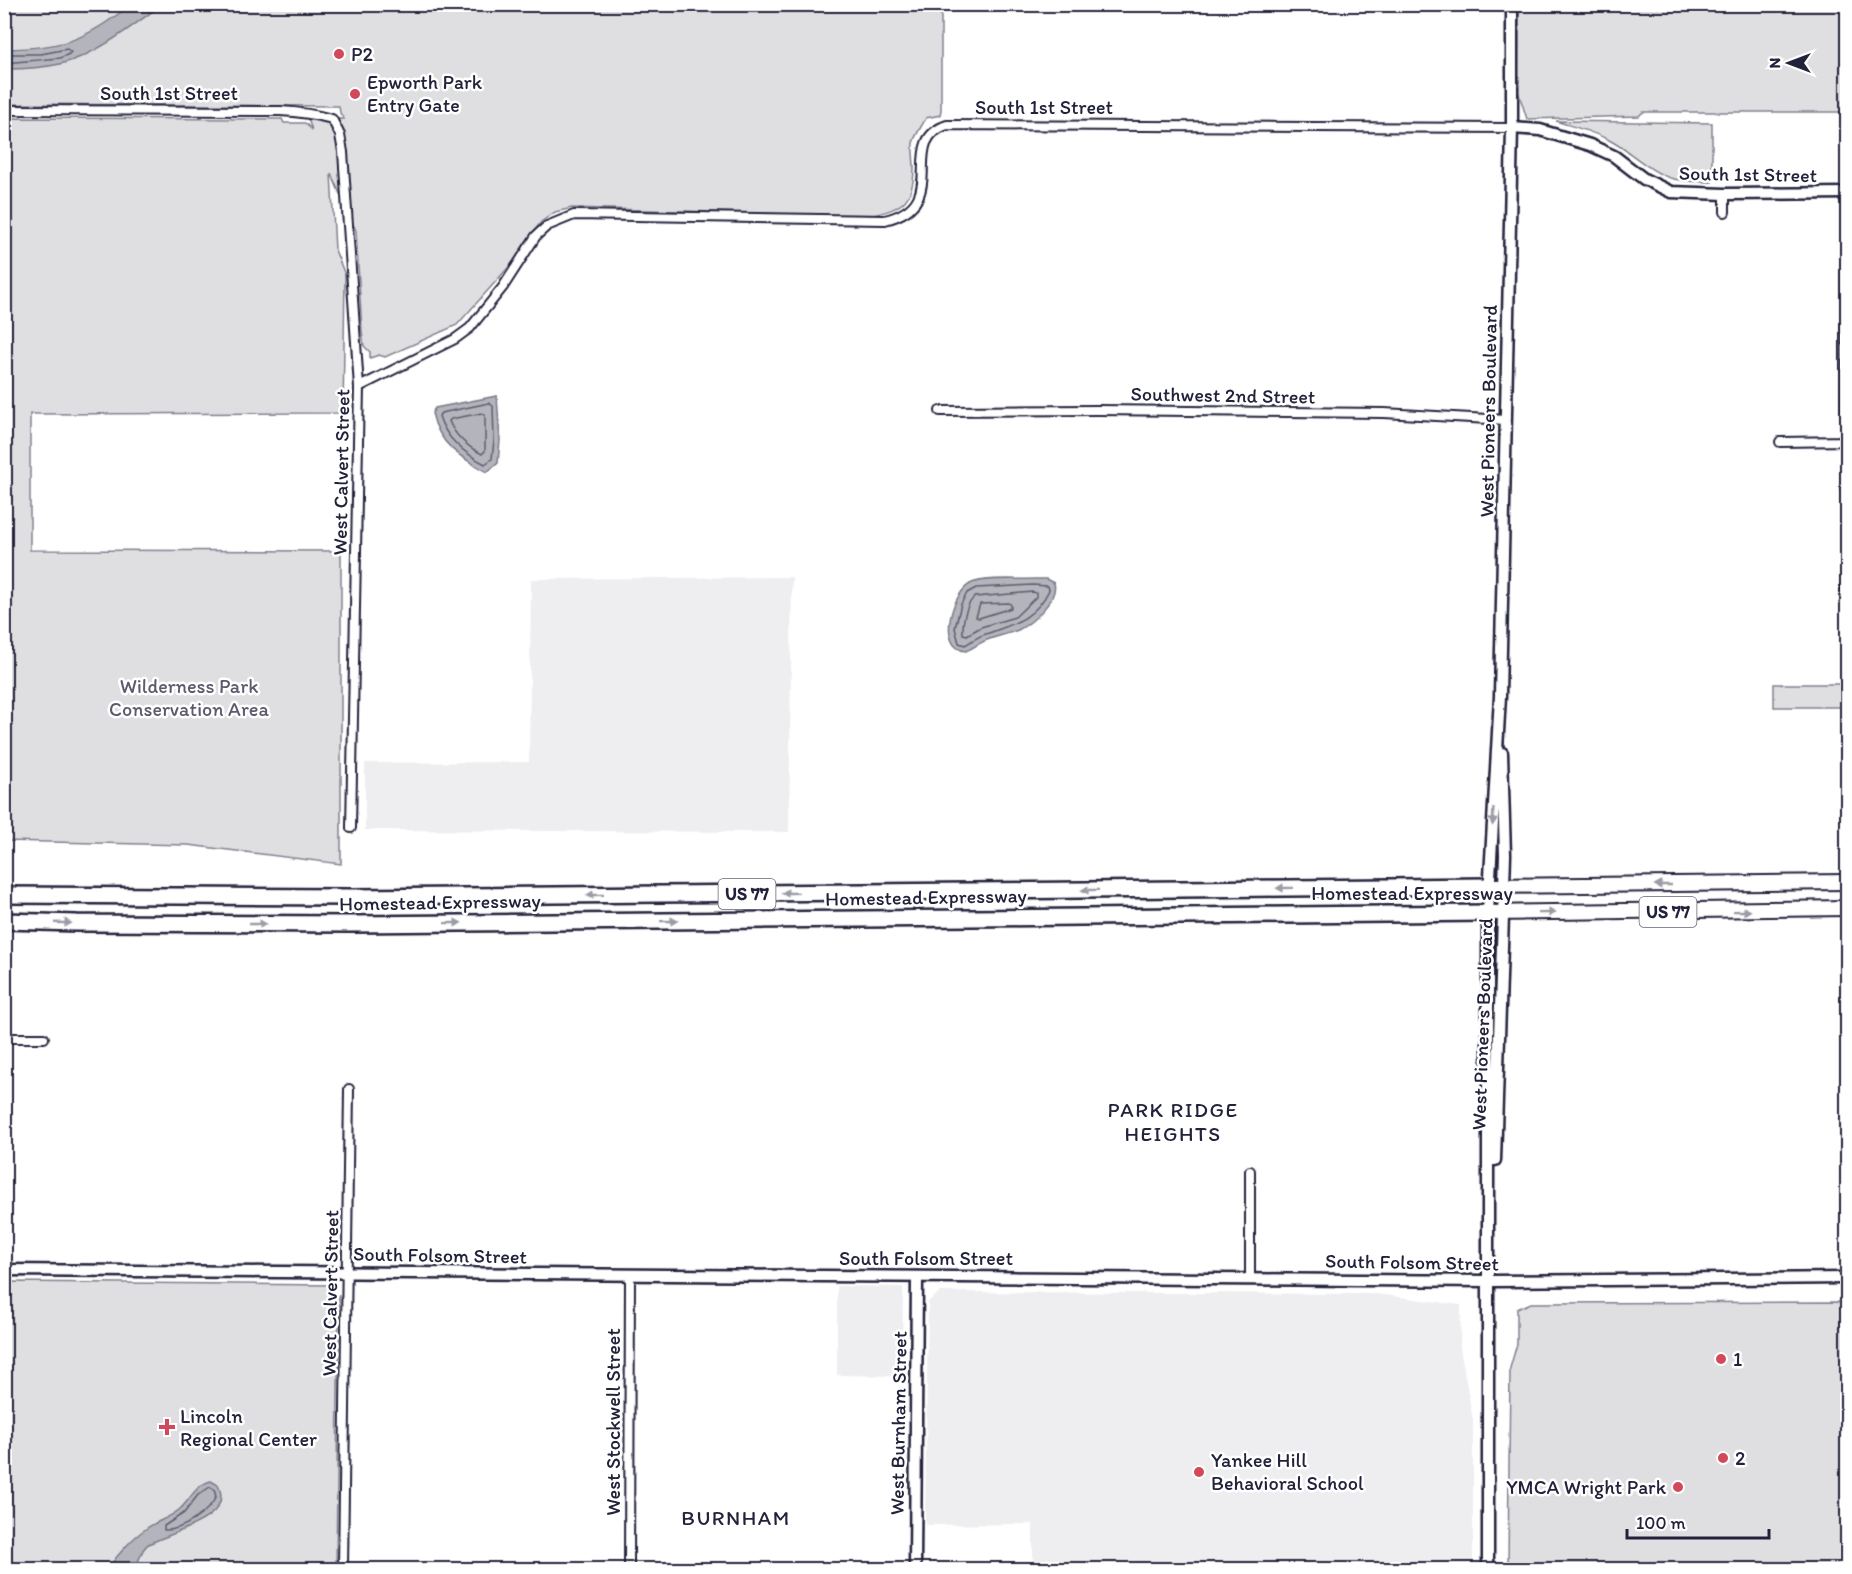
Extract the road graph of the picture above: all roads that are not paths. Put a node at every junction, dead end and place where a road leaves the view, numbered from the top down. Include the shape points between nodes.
1 (1512, 4) edge
2 (4, 110) edge
3 (332, 119) joint
4 (1512, 128) junction
5 (1847, 193) edge
6 (1725, 194) junction
7 (1725, 212) dead end
8 (359, 387) junction
9 (940, 411) dead end
10 (1506, 420) junction
11 (1780, 441) dead end
12 (1847, 441) edge
13 (1846, 591) edge
14 (351, 828) dead end
15 (1848, 882) edge
16 (1497, 886) junction
17 (4, 895) edge
18 (1848, 908) edge
19 (1496, 913) junction
20 (4, 921) edge
21 (4, 1038) edge
22 (44, 1038) dead end
23 (349, 1089) dead end
24 (1250, 1171) dead end
25 (4, 1270) edge
26 (347, 1272) junction
27 (630, 1275) junction
28 (917, 1277) junction
29 (1250, 1278) junction
30 (1848, 1278) edge
31 (1489, 1281) junction
32 (343, 1569) edge
33 (629, 1569) edge
34 (915, 1569) edge
35 (1488, 1569) edge

1 - 4 main road, West Pioneers Boulevard
2 - 3 street, South 1st Street via 280,111
3 - 8 street, West Calvert Street via 343,152
4 - 6 main road, South 1st Street via 1540,130 1590,145 1671,192
4 - 8 street, South 1st Street via 946,125 935,129 924,144 924,178 918,198 905,213 885,220 574,215 561,218 536,236 470,328
4 - 10 main road, West Pioneers Boulevard
5 - 6 main road, South 1st Street
5 - 12 street
6 - 7 street
8 - 14 street, West Calvert Street
9 - 10 street, Southwest 2nd Street via 1384,413
10 - 16 main road, West Pioneers Boulevard
11 - 12 street
12 - 13 street
15 -> 16 highway, Homestead Expressway / US 77
16 -> 17 highway, Homestead Expressway / US 77 via 363,897
16 - 19 main road, West Pioneers Boulevard
19 -> 18 highway, Homestead Expressway / US 77
20 -> 19 highway, Homestead Expressway / US 77 via 352,924
19 - 31 main road, West Pioneers Boulevard
21 - 22 street
23 - 26 street, West Calvert Street
24 - 29 street
25 - 26 main road, South Folsom Street
26 - 27 main road, South Folsom Street
26 - 32 street, West Calvert Street
27 - 28 main road, South Folsom Street
27 - 33 street, West Stockwell Street
28 - 29 main road, South Folsom Street
28 - 34 main road, West Burnham Street
29 - 31 main road, South Folsom Street
30 - 31 main road, South Folsom Street
31 - 35 main road, West Pioneers Boulevard

